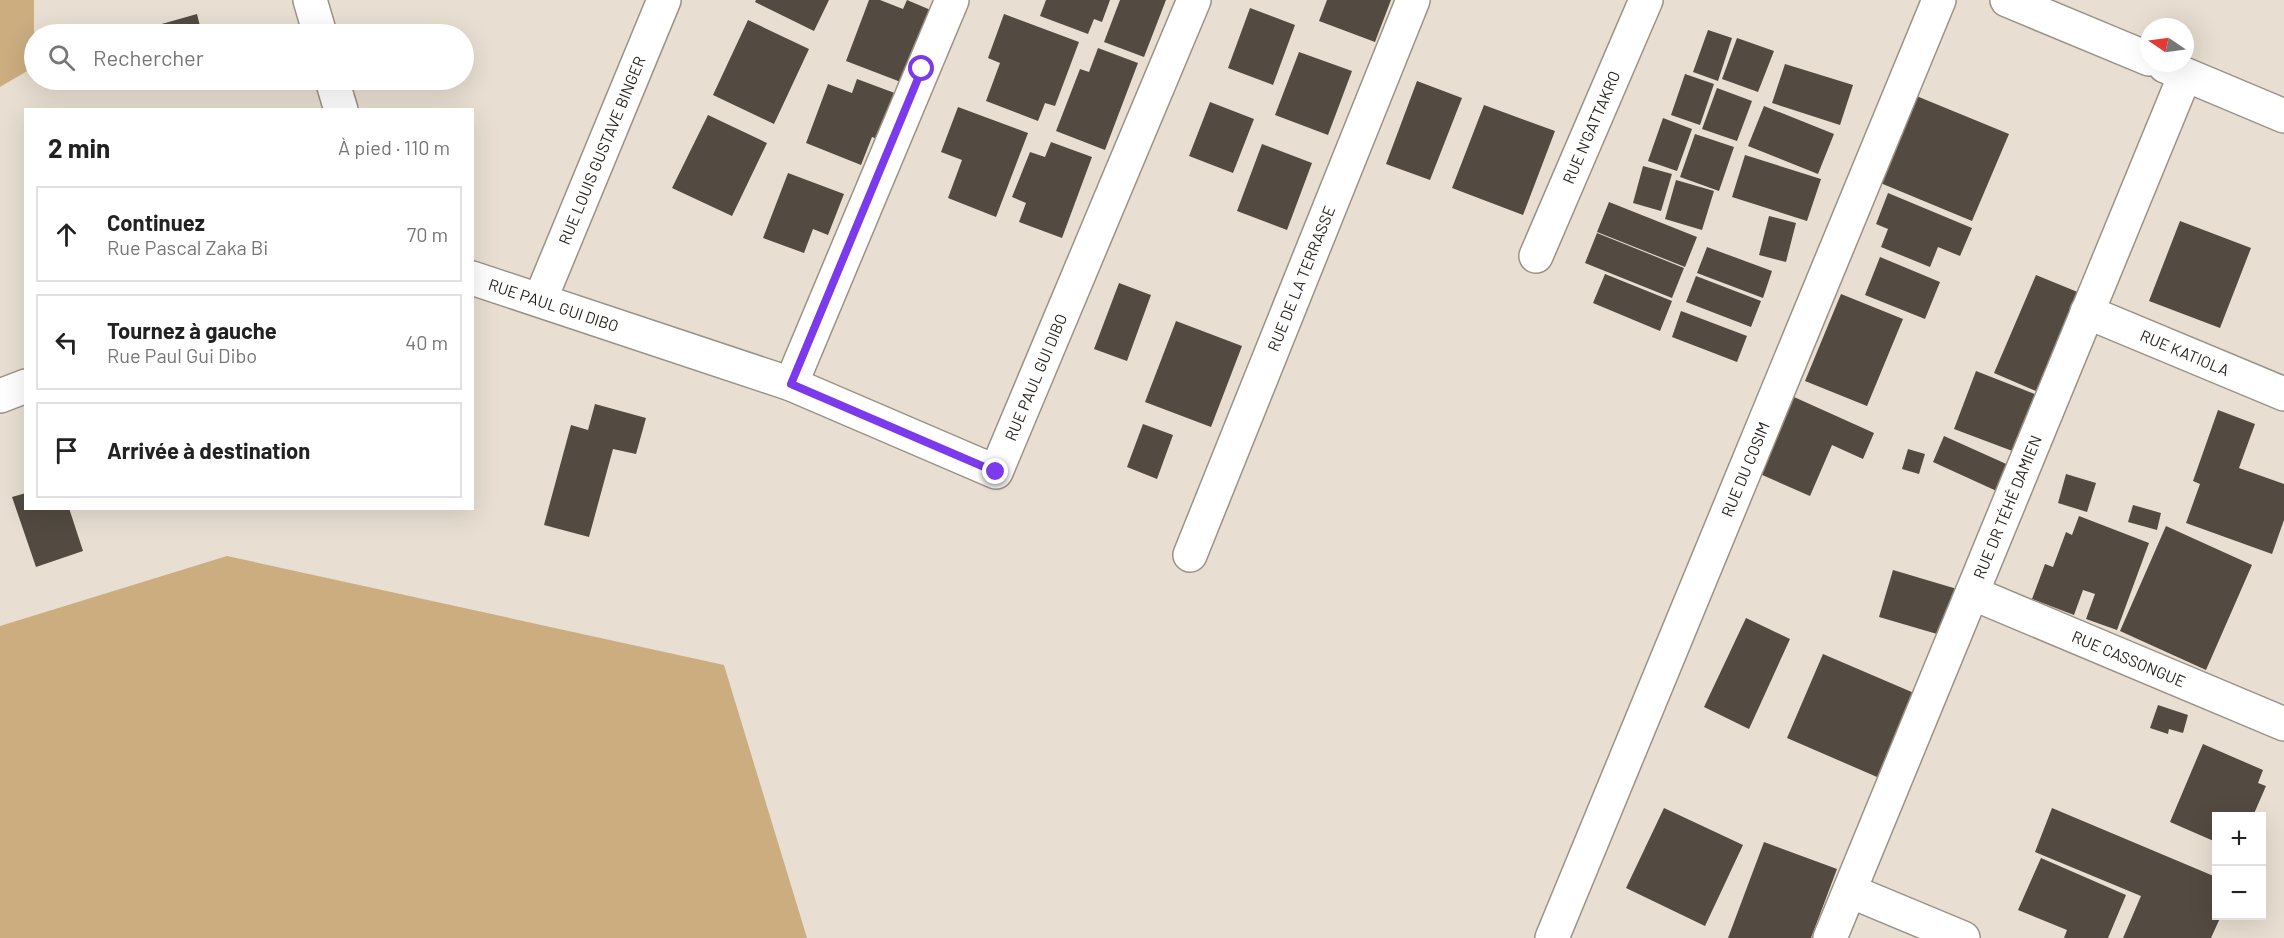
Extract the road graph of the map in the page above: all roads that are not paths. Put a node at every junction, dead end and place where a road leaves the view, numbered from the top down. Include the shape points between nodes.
1 (310, 0) edge
2 (664, 0) edge
3 (952, 0) edge
4 (1194, 0) edge
5 (1413, 0) edge
6 (1646, 0) edge
7 (1939, 0) edge
8 (2007, 0) edge
9 (317, 24) edge
10 (2140, 55) edge
11 (2171, 72) edge
12 (2179, 72) edge
13 (335, 90) edge
14 (340, 108) edge
15 (2284, 116) edge
16 (1536, 256) dead end
17 (474, 279) edge
18 (540, 300) junction
19 (2087, 312) junction
20 (791, 384) junction
21 (24, 387) edge
22 (2284, 394) edge
23 (0, 396) edge
24 (1190, 555) dead end
25 (1972, 593) junction
26 (2284, 724) edge
27 (1850, 891) junction
28 (1552, 938) edge
29 (1830, 938) edge
30 (1963, 938) edge

1 - 9 street
2 - 18 street, RUE LOUIS GUSTAVE BINGER
3 - 20 street
4 - 20 street, RUE PAUL GUI DIBO via 996,472
5 - 24 street, RUE DE LA TERRASSE
6 - 16 street, RUE N'GATTAKRO
7 - 28 street, RUE DU COSIM
8 - 10 street
11 - 19 street, RUE DR TÉHÉ DAMIEN
12 - 15 street
13 - 14 street
17 - 18 street, RUE PAUL GUI DIBO
18 - 20 street, RUE PAUL GUI DIBO
19 - 22 street, RUE KATIOLA
19 - 25 street, RUE DR TÉHÉ DAMIEN
21 - 23 street
25 - 26 street, RUE CASSONGUE
25 - 27 street, RUE DR TÉHÉ DAMIEN
27 - 29 street, RUE DR TÉHÉ DAMIEN
27 - 30 street

